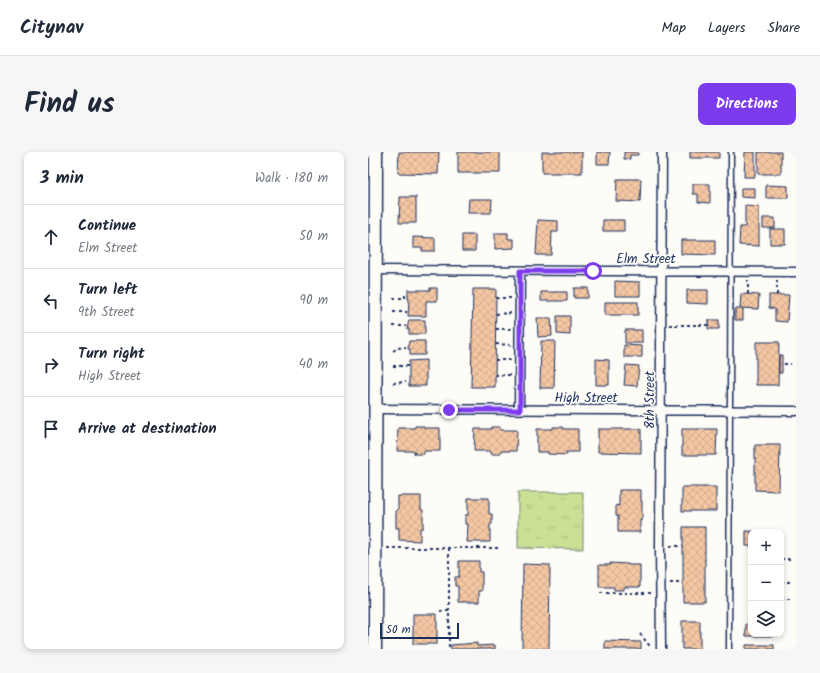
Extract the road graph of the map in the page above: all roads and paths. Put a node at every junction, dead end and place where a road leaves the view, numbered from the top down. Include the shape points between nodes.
1 (376, 152) edge
2 (662, 152) edge
3 (731, 152) edge
4 (376, 270) junction
5 (520, 271) junction
6 (661, 271) junction
7 (731, 272) junction
8 (796, 272) edge
9 (748, 279) dead end
10 (777, 279) dead end
11 (405, 294) dead end
12 (748, 294) dead end
13 (777, 295) dead end
14 (393, 298) dead end
15 (496, 298) dead end
16 (511, 298) dead end
17 (393, 312) dead end
18 (407, 312) dead end
19 (496, 314) dead end
20 (511, 314) dead end
21 (662, 325) junction
22 (708, 325) dead end
23 (393, 326) dead end
24 (406, 326) dead end
25 (496, 329) dead end
26 (511, 329) dead end
27 (496, 344) dead end
28 (511, 344) dead end
29 (406, 347) dead end
30 (393, 351) dead end
31 (495, 360) dead end
32 (511, 360) dead end
33 (784, 364) dead end
34 (791, 364) dead end
35 (393, 366) dead end
36 (408, 366) dead end
37 (495, 375) dead end
38 (511, 375) dead end
39 (406, 382) dead end
40 (393, 383) dead end
41 (375, 409) junction
42 (520, 410) junction
43 (662, 410) junction
44 (730, 411) junction
45 (796, 411) edge
46 (670, 546) dead end
47 (683, 546) dead end
48 (388, 548) dead end
49 (449, 548) junction
50 (501, 548) dead end
51 (784, 559) edge
52 (791, 559) dead end
53 (784, 582) edge
54 (791, 582) dead end
55 (683, 583) dead end
56 (670, 584) dead end
57 (600, 593) dead end
58 (653, 593) dead end
59 (784, 599) edge
60 (790, 599) dead end
61 (440, 611) dead end
62 (449, 611) junction
63 (640, 634) dead end
64 (658, 648) edge
65 (375, 649) edge
66 (449, 649) edge
67 (729, 649) edge

1 - 4 main road
2 - 6 street, 8th Street
3 - 7 lane
4 - 5 street, Elm Street
4 - 41 main road
5 - 6 street, Elm Street
5 - 42 street
6 - 7 street, Elm Street
6 - 21 street, 8th Street
7 - 8 street, Elm Street
7 - 44 lane
9 - 12 path
10 - 13 path
11 - 14 path via 405,298
15 - 16 path
17 - 18 path
19 - 20 path
21 - 22 path
21 - 43 street, 8th Street
23 - 24 path
25 - 26 path
27 - 28 path
29 - 30 path
31 - 32 path
33 - 34 path
35 - 36 path
37 - 38 path
39 - 40 path
41 - 42 street, High Street
41 - 65 main road
42 - 43 street, High Street
43 - 44 street, High Street
43 - 64 street, 8th Street
44 - 45 street, High Street
44 - 67 lane
46 - 47 path
48 - 49 path
49 - 50 path
49 - 62 path
51 - 52 path
53 - 54 path
55 - 56 path
57 - 58 path
59 - 60 path
61 - 62 path
62 - 66 path
63 - 64 path via 649,646

